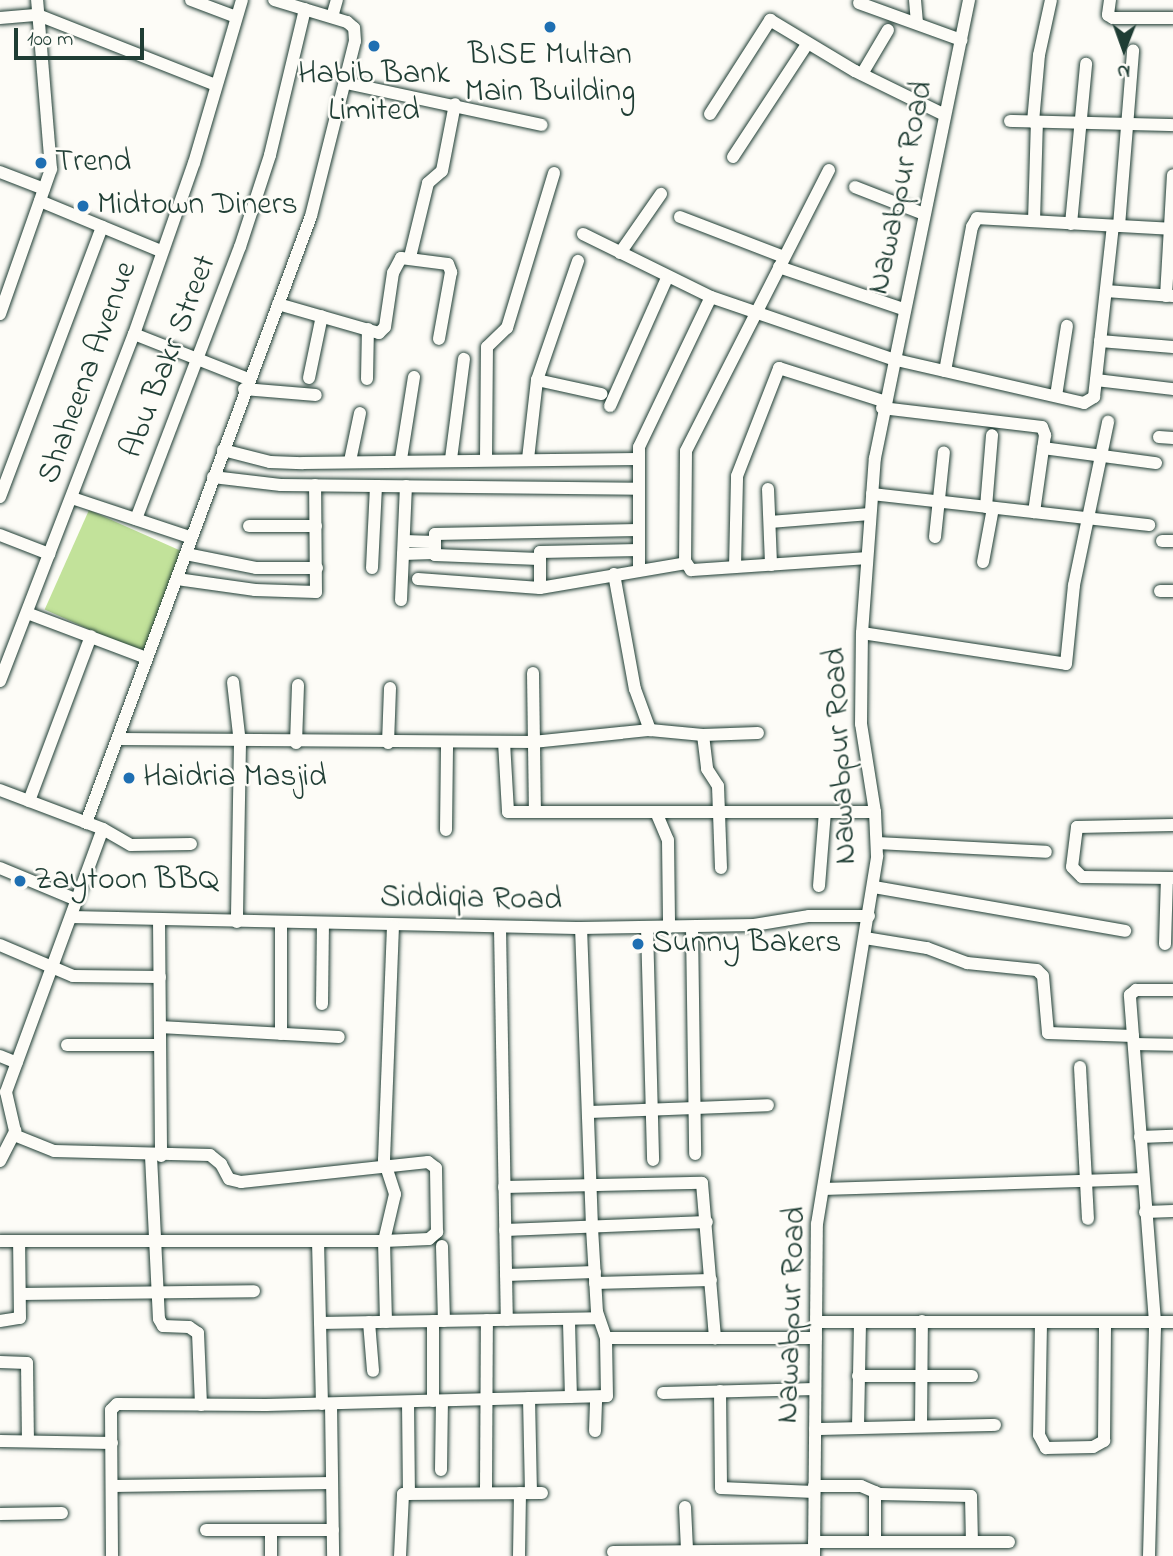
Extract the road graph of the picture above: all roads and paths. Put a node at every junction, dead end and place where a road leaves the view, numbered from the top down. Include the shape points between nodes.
1 (37, 0) edge
2 (191, 0) edge
3 (242, 0) edge
4 (274, 0) edge
5 (337, 0) edge
6 (915, 0) edge
7 (969, 0) edge
8 (1051, 0) edge
9 (1110, 0) edge
10 (859, 3) dead end
11 (305, 9) junction
12 (38, 15) junction
13 (236, 17) junction
14 (332, 17) junction
15 (0, 18) edge
16 (1173, 18) edge
17 (918, 21) junction
18 (888, 30) dead end
19 (961, 40) junction
20 (808, 43) junction
21 (1133, 51) dead end
22 (1086, 64) dead end
23 (862, 74) junction
24 (346, 83) junction
25 (216, 85) junction
26 (455, 104) junction
27 (710, 114) dead end
28 (945, 115) junction
29 (1010, 121) dead end
30 (1035, 122) junction
31 (1081, 123) junction
32 (1127, 124) junction
33 (542, 125) dead end
34 (1173, 125) edge
35 (733, 157) dead end
36 (829, 170) dead end
37 (0, 172) edge
38 (554, 173) dead end
39 (1173, 175) edge
40 (855, 187) dead end
41 (662, 194) dead end
42 (42, 195) junction
43 (924, 214) junction
44 (680, 218) dead end
45 (1034, 221) junction
46 (1072, 224) junction
47 (1116, 226) junction
48 (102, 227) junction
49 (1171, 229) edge
50 (583, 234) dead end
51 (161, 251) junction
52 (620, 253) junction
53 (410, 257) junction
54 (578, 261) dead end
55 (782, 262) junction
56 (667, 278) junction
57 (1106, 291) junction
58 (1169, 296) edge
59 (711, 297) junction
60 (278, 304) junction
61 (903, 309) junction
62 (0, 313) edge
63 (755, 313) junction
64 (322, 316) junction
65 (1067, 326) dead end
66 (368, 329) junction
67 (134, 334) junction
68 (439, 339) dead end
69 (1100, 341) junction
70 (1173, 347) edge
71 (197, 359) junction
72 (464, 359) dead end
73 (892, 359) junction
74 (945, 371) junction
75 (414, 377) dead end
76 (309, 378) dead end
77 (367, 379) dead end
78 (537, 380) junction
79 (1096, 380) junction
80 (246, 384) junction
81 (1173, 389) edge
82 (601, 394) dead end
83 (316, 395) dead end
84 (1056, 396) junction
85 (883, 404) junction
86 (610, 406) dead end
87 (360, 413) dead end
88 (1108, 422) dead end
89 (992, 435) dead end
90 (1159, 437) dead end
91 (1173, 438) edge
92 (1043, 448) junction
93 (223, 450) junction
94 (944, 452) dead end
95 (1101, 454) junction
96 (401, 459) junction
97 (451, 459) junction
98 (486, 459) junction
99 (528, 459) junction
100 (637, 459) junction
101 (350, 461) junction
102 (1156, 463) dead end
103 (213, 477) junction
104 (315, 485) junction
105 (376, 486) junction
106 (406, 486) junction
107 (638, 489) junction
108 (768, 489) dead end
109 (872, 494) junction
110 (0, 497) edge
111 (72, 498) junction
112 (939, 502) junction
113 (989, 507) junction
114 (1034, 512) junction
115 (870, 514) junction
116 (1087, 518) junction
117 (136, 519) junction
118 (770, 523) junction
119 (1149, 524) dead end
120 (249, 526) dead end
121 (316, 526) junction
122 (638, 530) junction
123 (0, 535) edge
124 (935, 537) dead end
125 (192, 538) junction
126 (403, 547) junction
127 (435, 547) junction
128 (639, 550) junction
129 (48, 554) junction
130 (186, 554) junction
131 (866, 558) junction
132 (539, 559) junction
133 (983, 562) dead end
134 (685, 563) junction
135 (771, 565) junction
136 (735, 567) junction
137 (317, 568) junction
138 (372, 568) dead end
139 (639, 569) junction
140 (614, 574) junction
141 (177, 579) junction
142 (418, 579) dead end
143 (540, 588) junction
144 (401, 600) dead end
145 (27, 613) junction
146 (862, 633) junction
147 (91, 636) junction
148 (147, 658) junction
149 (533, 673) dead end
150 (0, 681) edge
151 (233, 682) dead end
152 (298, 685) dead end
153 (390, 688) dead end
154 (650, 730) junction
155 (758, 733) dead end
156 (703, 735) junction
157 (119, 739) junction
158 (447, 742) junction
159 (504, 742) junction
160 (533, 742) junction
161 (240, 743) junction
162 (296, 743) junction
163 (388, 743) junction
164 (0, 790) edge
165 (29, 801) junction
166 (535, 811) junction
167 (656, 812) junction
168 (719, 812) junction
169 (825, 812) junction
170 (875, 812) junction
171 (86, 823) junction
172 (1173, 825) edge
173 (103, 829) junction
174 (446, 830) dead end
175 (877, 843) junction
176 (191, 844) dead end
177 (1046, 852) dead end
178 (721, 867) dead end
179 (0, 868) edge
180 (1170, 878) edge
181 (819, 886) dead end
182 (874, 887) junction
183 (77, 900) junction
184 (869, 916) junction
185 (71, 917) junction
186 (159, 920) junction
187 (237, 922) junction
188 (281, 923) junction
189 (323, 925) junction
190 (393, 926) junction
191 (647, 927) junction
192 (668, 927) junction
193 (692, 927) junction
194 (500, 928) junction
195 (581, 928) junction
196 (1125, 931) dead end
197 (865, 938) junction
198 (1165, 944) dead end
199 (1, 949) edge
200 (53, 965) junction
201 (160, 977) junction
202 (1173, 990) edge
203 (322, 1004) dead end
204 (160, 1027) junction
205 (281, 1034) junction
206 (339, 1037) dead end
207 (1133, 1040) junction
208 (67, 1045) dead end
209 (160, 1045) junction
210 (1173, 1045) edge
211 (0, 1056) edge
212 (17, 1063) junction
213 (1080, 1067) dead end
214 (3, 1091) edge
215 (768, 1105) dead end
216 (694, 1108) junction
217 (652, 1110) junction
218 (589, 1112) junction
219 (0, 1119) edge
220 (13, 1129) junction
221 (1173, 1136) edge
222 (1140, 1137) junction
223 (695, 1154) dead end
224 (156, 1156) junction
225 (653, 1160) dead end
226 (0, 1161) edge
227 (388, 1169) junction
228 (1143, 1179) junction
229 (1086, 1181) junction
230 (590, 1185) junction
231 (504, 1187) junction
232 (823, 1189) junction
233 (1173, 1211) edge
234 (1145, 1212) junction
235 (1088, 1219) dead end
236 (707, 1222) junction
237 (592, 1227) junction
238 (505, 1230) junction
239 (0, 1241) edge
240 (19, 1241) junction
241 (318, 1241) junction
242 (384, 1241) junction
243 (153, 1243) junction
244 (442, 1246) dead end
245 (506, 1275) junction
246 (595, 1278) junction
247 (711, 1280) junction
248 (254, 1291) dead end
249 (157, 1292) junction
250 (20, 1294) junction
251 (598, 1318) junction
252 (487, 1320) junction
253 (507, 1320) junction
254 (0, 1321) edge
255 (438, 1321) junction
256 (922, 1321) junction
257 (369, 1322) junction
258 (386, 1322) junction
259 (569, 1322) dead end
260 (817, 1322) junction
261 (860, 1322) junction
262 (1155, 1322) junction
263 (1173, 1322) edge
264 (320, 1323) junction
265 (1041, 1323) junction
266 (1105, 1323) junction
267 (606, 1338) junction
268 (715, 1338) junction
269 (816, 1338) junction
270 (0, 1362) edge
271 (373, 1371) dead end
272 (858, 1376) junction
273 (921, 1376) junction
274 (972, 1376) dead end
275 (815, 1389) junction
276 (720, 1391) junction
277 (663, 1392) dead end
278 (571, 1397) junction
279 (596, 1397) junction
280 (529, 1398) junction
281 (487, 1400) junction
282 (438, 1401) junction
283 (408, 1402) junction
284 (327, 1404) junction
285 (201, 1405) junction
286 (995, 1425) dead end
287 (921, 1426) junction
288 (858, 1427) junction
289 (815, 1429) junction
290 (595, 1431) dead end
291 (0, 1441) edge
292 (28, 1441) junction
293 (112, 1443) junction
294 (442, 1470) dead end
295 (332, 1483) junction
296 (112, 1486) junction
297 (814, 1489) junction
298 (486, 1492) junction
299 (875, 1492) junction
300 (531, 1493) junction
301 (409, 1494) junction
302 (685, 1507) dead end
303 (62, 1513) dead end
304 (0, 1514) edge
305 (206, 1530) dead end
306 (271, 1530) junction
307 (332, 1530) junction
308 (875, 1542) junction
309 (972, 1542) junction
310 (1009, 1542) dead end
311 (687, 1549) junction
312 (814, 1549) edge
313 (941, 1549) edge
314 (613, 1552) dead end
315 (112, 1556) edge
316 (271, 1556) edge
317 (333, 1556) edge
318 (400, 1556) edge
319 (519, 1556) edge
320 (1149, 1556) edge

1 - 12 street
2 - 13 street
3 - 13 street, Shaheena Avenue
4 - 11 street
5 - 14 street
6 - 17 street
7 - 19 street, Nawabpur Road
8 - 30 street via 1039,55
9 - 16 street via 1108,15 1113,18
10 - 17 street
11 - 14 street
11 - 71 street, Abu Bakr Street via 270,155
12 - 15 street
12 - 25 street
12 - 42 street via 51,140 51,169
13 - 25 street, Shaheena Avenue
14 - 24 street via 354,27
17 - 19 street
18 - 23 street
19 - 28 street, Nawabpur Road
20 - 23 street
20 - 27 street via 767,21
20 - 35 street
21 - 32 street
22 - 31 street
23 - 28 street
24 - 26 street
24 - 60 street via 311,216
25 - 51 street, Shaheena Avenue
26 - 33 street
26 - 53 street via 442,171 428,183
28 - 43 street, Nawabpur Road
29 - 30 street
30 - 31 street
30 - 45 street
31 - 32 street
31 - 46 street
32 - 34 street
32 - 47 street
36 - 55 street
37 - 42 street
38 - 98 street via 507,328 487,347
39 - 49 street
40 - 43 street
41 - 52 street
42 - 48 street
42 - 62 street
43 - 61 street, Nawabpur Road
44 - 55 street
45 - 46 street
45 - 74 street via 974,221
46 - 47 street
47 - 49 street
47 - 57 street
48 - 51 street
48 - 110 street
49 - 58 street
50 - 52 street
51 - 67 street, Shaheena Avenue
52 - 56 street
53 - 66 street via 401,258 393,272 383,331
53 - 68 street via 451,267
54 - 78 street
55 - 61 street
55 - 63 street
56 - 59 street
56 - 86 street
57 - 58 street
57 - 69 street
59 - 63 street
59 - 100 street
60 - 64 street
60 - 80 street
61 - 73 street, Nawabpur Road
63 - 73 street
63 - 134 street via 686,452
64 - 66 street
64 - 76 street
65 - 84 street
66 - 77 street
67 - 71 street
67 - 111 street, Shaheena Avenue
69 - 70 street
69 - 79 street
71 - 80 street
71 - 117 street, Abu Bakr Street
72 - 97 street
73 - 74 street
73 - 85 street, Nawabpur Road
74 - 84 street
75 - 96 street
78 - 82 street
78 - 99 street
79 - 81 street
79 - 84 street via 1091,402
80 - 83 street
80 - 93 street
85 - 92 street via 1042,427
85 - 109 street, Nawabpur Road
85 - 136 street via 779,368 739,468
87 - 101 street
88 - 95 street
89 - 113 street
90 - 91 street
92 - 95 street
92 - 114 street
93 - 101 street via 270,461
93 - 103 street
94 - 112 street
95 - 102 street
95 - 116 street
96 - 97 street
96 - 101 street
97 - 98 street
98 - 99 street
99 - 100 street
100 - 107 street
103 - 104 street
103 - 125 street
104 - 105 street
104 - 121 street
105 - 106 street
105 - 138 street
106 - 107 street
106 - 126 street
107 - 122 street
108 - 118 street
109 - 112 street
109 - 115 street, Nawabpur Road
111 - 117 street
111 - 129 street, Shaheena Avenue
112 - 113 street
112 - 124 street
113 - 114 street
113 - 133 street
114 - 116 street
115 - 118 street
115 - 131 street, Nawabpur Road
116 - 119 street
116 - 146 street via 1063,666
117 - 125 street
118 - 135 street
120 - 121 street
121 - 137 street
122 - 127 street via 436,533
122 - 128 street
123 - 129 street
125 - 130 street
126 - 127 street
126 - 144 street
127 - 132 street
128 - 132 street via 541,552
128 - 139 street
129 - 145 street, Shaheena Avenue
130 - 137 street via 246,566
130 - 141 street
131 - 135 street
131 - 146 street, Nawabpur Road
132 - 143 street
134 - 136 street via 691,570
134 - 139 street
135 - 136 street
137 - 141 street via 314,592
139 - 140 street
140 - 143 street
140 - 154 street via 635,690
141 - 148 street
142 - 143 street
145 - 147 street
145 - 150 street, Shaheena Avenue
146 - 170 street, Nawabpur Road via 861,724
147 - 148 street
147 - 165 street
148 - 157 street
149 - 160 street
151 - 161 street
152 - 162 street
153 - 163 street
154 - 156 street
154 - 160 street
155 - 156 street
156 - 168 street via 706,769 718,786
157 - 161 street
157 - 171 street
158 - 159 street
158 - 163 street
158 - 174 street
159 - 160 street
159 - 166 street via 506,811
160 - 166 street
161 - 162 street
161 - 187 street
162 - 163 street
164 - 165 street
165 - 171 street
166 - 167 street
167 - 168 street
167 - 192 street via 668,840
168 - 169 street
168 - 178 street
169 - 170 street
169 - 181 street
170 - 175 street, Nawabpur Road
171 - 173 street
172 - 180 street via 1080,826 1074,832 1072,866 1078,876
173 - 176 street via 131,845
173 - 183 street
175 - 177 street
175 - 182 street, Nawabpur Road
179 - 183 street
180 - 198 street
182 - 184 street, Nawabpur Road
182 - 196 street
183 - 185 street
184 - 193 street, Siddiqia Road via 827,914 754,925
184 - 197 street, Nawabpur Road
185 - 186 street, Siddiqia Road
185 - 200 street
186 - 187 street, Siddiqia Road
186 - 201 street
187 - 188 street, Siddiqia Road
188 - 189 street, Siddiqia Road
188 - 205 street
189 - 190 street, Siddiqia Road
189 - 203 street
190 - 194 street, Siddiqia Road
190 - 227 street via 384,1153
191 - 192 street, Siddiqia Road
191 - 195 street, Siddiqia Road
191 - 217 street
192 - 193 street, Siddiqia Road
193 - 216 street
194 - 195 street, Siddiqia Road
194 - 231 street
195 - 218 street
197 - 207 street via 927,948 967,963 1037,970 1043,976 1048,1033
197 - 232 street, Nawabpur Road
199 - 200 street
200 - 201 street via 73,976
200 - 212 street
201 - 204 street
202 - 207 street via 1131,991
204 - 205 street
204 - 209 street
205 - 206 street
207 - 210 street
207 - 222 street
208 - 209 street
209 - 224 street
211 - 212 street
212 - 214 street
213 - 229 street
214 - 220 street
215 - 216 street
216 - 217 street
216 - 223 street
217 - 218 street
217 - 225 street
218 - 230 street
219 - 220 street
220 - 224 street via 54,1152
220 - 226 street
221 - 222 street
222 - 228 street
224 - 227 street via 210,1156 229,1179 241,1182
224 - 243 street
227 - 242 street via 395,1194
227 - 242 street via 434,1164 437,1233 429,1239
228 - 229 street
228 - 234 street
229 - 232 street
229 - 235 street
230 - 231 street
230 - 236 street via 702,1183
230 - 237 street
231 - 238 street
232 - 260 street, Nawabpur Road via 815,1252
233 - 234 street
234 - 262 street
236 - 237 street
236 - 247 street
237 - 238 street
237 - 246 street
238 - 245 street
239 - 240 street
240 - 243 street
240 - 250 street
241 - 242 street
241 - 243 street
241 - 264 street
242 - 258 street
243 - 249 street
244 - 255 street
245 - 246 street
245 - 253 street
246 - 247 street
246 - 251 street
247 - 268 street
248 - 249 street
249 - 250 street
249 - 285 street via 160,1324 189,1327 198,1333
250 - 254 street via 19,1321
251 - 253 street
251 - 267 street
252 - 253 street
252 - 255 street
252 - 281 street
255 - 258 street
255 - 282 street
256 - 261 street
256 - 265 street
256 - 273 street
257 - 258 street
257 - 264 street
257 - 271 street
259 - 278 street
260 - 261 street
260 - 269 street, Nawabpur Road
261 - 272 street
262 - 263 street
262 - 266 street
262 - 320 street
264 - 284 street
265 - 266 street
265 - 266 street via 1039,1435 1046,1448 1093,1447 1104,1441
267 - 268 street
267 - 279 street via 607,1393
268 - 269 street
269 - 275 street, Nawabpur Road
270 - 292 street via 27,1363
272 - 273 street
272 - 288 street
273 - 274 street
273 - 287 street
275 - 276 street
275 - 289 street, Nawabpur Road
276 - 277 street
276 - 297 street via 721,1488
278 - 279 street
278 - 280 street
279 - 290 street
280 - 281 street
280 - 300 street
281 - 282 street
281 - 298 street
282 - 283 street
282 - 294 street
283 - 284 street
283 - 301 street
284 - 285 street
284 - 295 street
285 - 293 street via 111,1406
286 - 287 street
287 - 288 street
288 - 289 street
289 - 297 street, Nawabpur Road
291 - 292 street
292 - 293 street
293 - 296 street
295 - 296 street
295 - 307 street
296 - 315 street
297 - 299 street via 861,1486
297 - 312 street, Nawabpur Road
298 - 300 street
298 - 301 street
299 - 308 street
299 - 309 street via 971,1496
300 - 319 street
301 - 318 street via 400,1496
302 - 311 street
303 - 304 street
305 - 306 street
306 - 307 street
306 - 316 street
307 - 317 street
308 - 312 street
308 - 313 street
309 - 310 street
309 - 313 street
311 - 312 street
311 - 314 street

